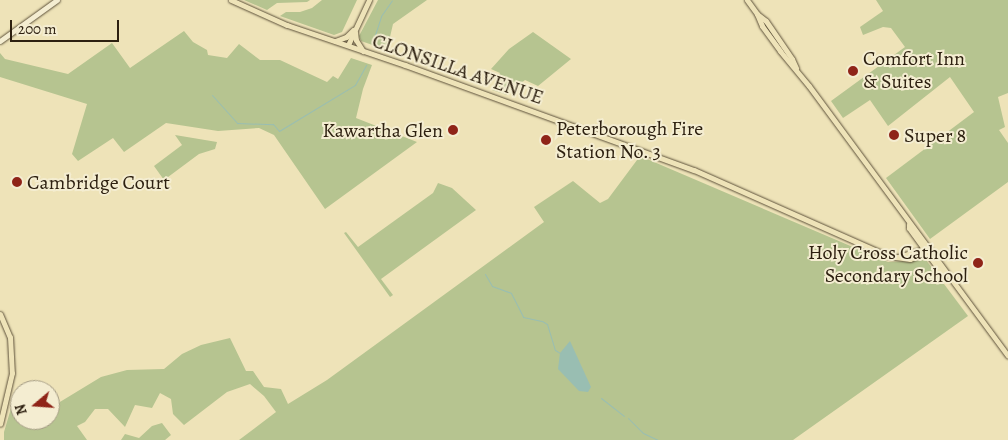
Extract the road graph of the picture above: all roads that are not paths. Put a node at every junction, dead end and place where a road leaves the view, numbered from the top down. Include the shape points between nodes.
1 (57, 0) edge
2 (231, 0) edge
3 (369, 0) edge
4 (747, 0) edge
5 (356, 26) junction
6 (0, 41) edge
7 (336, 41) junction
8 (348, 45) junction
9 (363, 51) junction
10 (927, 248) junction
11 (0, 314) edge
12 (1008, 356) edge
13 (0, 424) edge

1 - 6 street
2 - 7 main road, CLONSILLA AVENUE via 287,25
3 - 5 main road
4 - 10 main road via 762,26
5 - 7 main road via 346,37
5 - 8 main road
5 - 9 main road via 356,40
7 - 8 main road, CLONSILLA AVENUE
8 - 9 main road, CLONSILLA AVENUE
9 - 10 main road, CLONSILLA AVENUE via 687,168 888,256 910,259
10 - 12 main road
11 - 13 main road via 10,337 12,373

